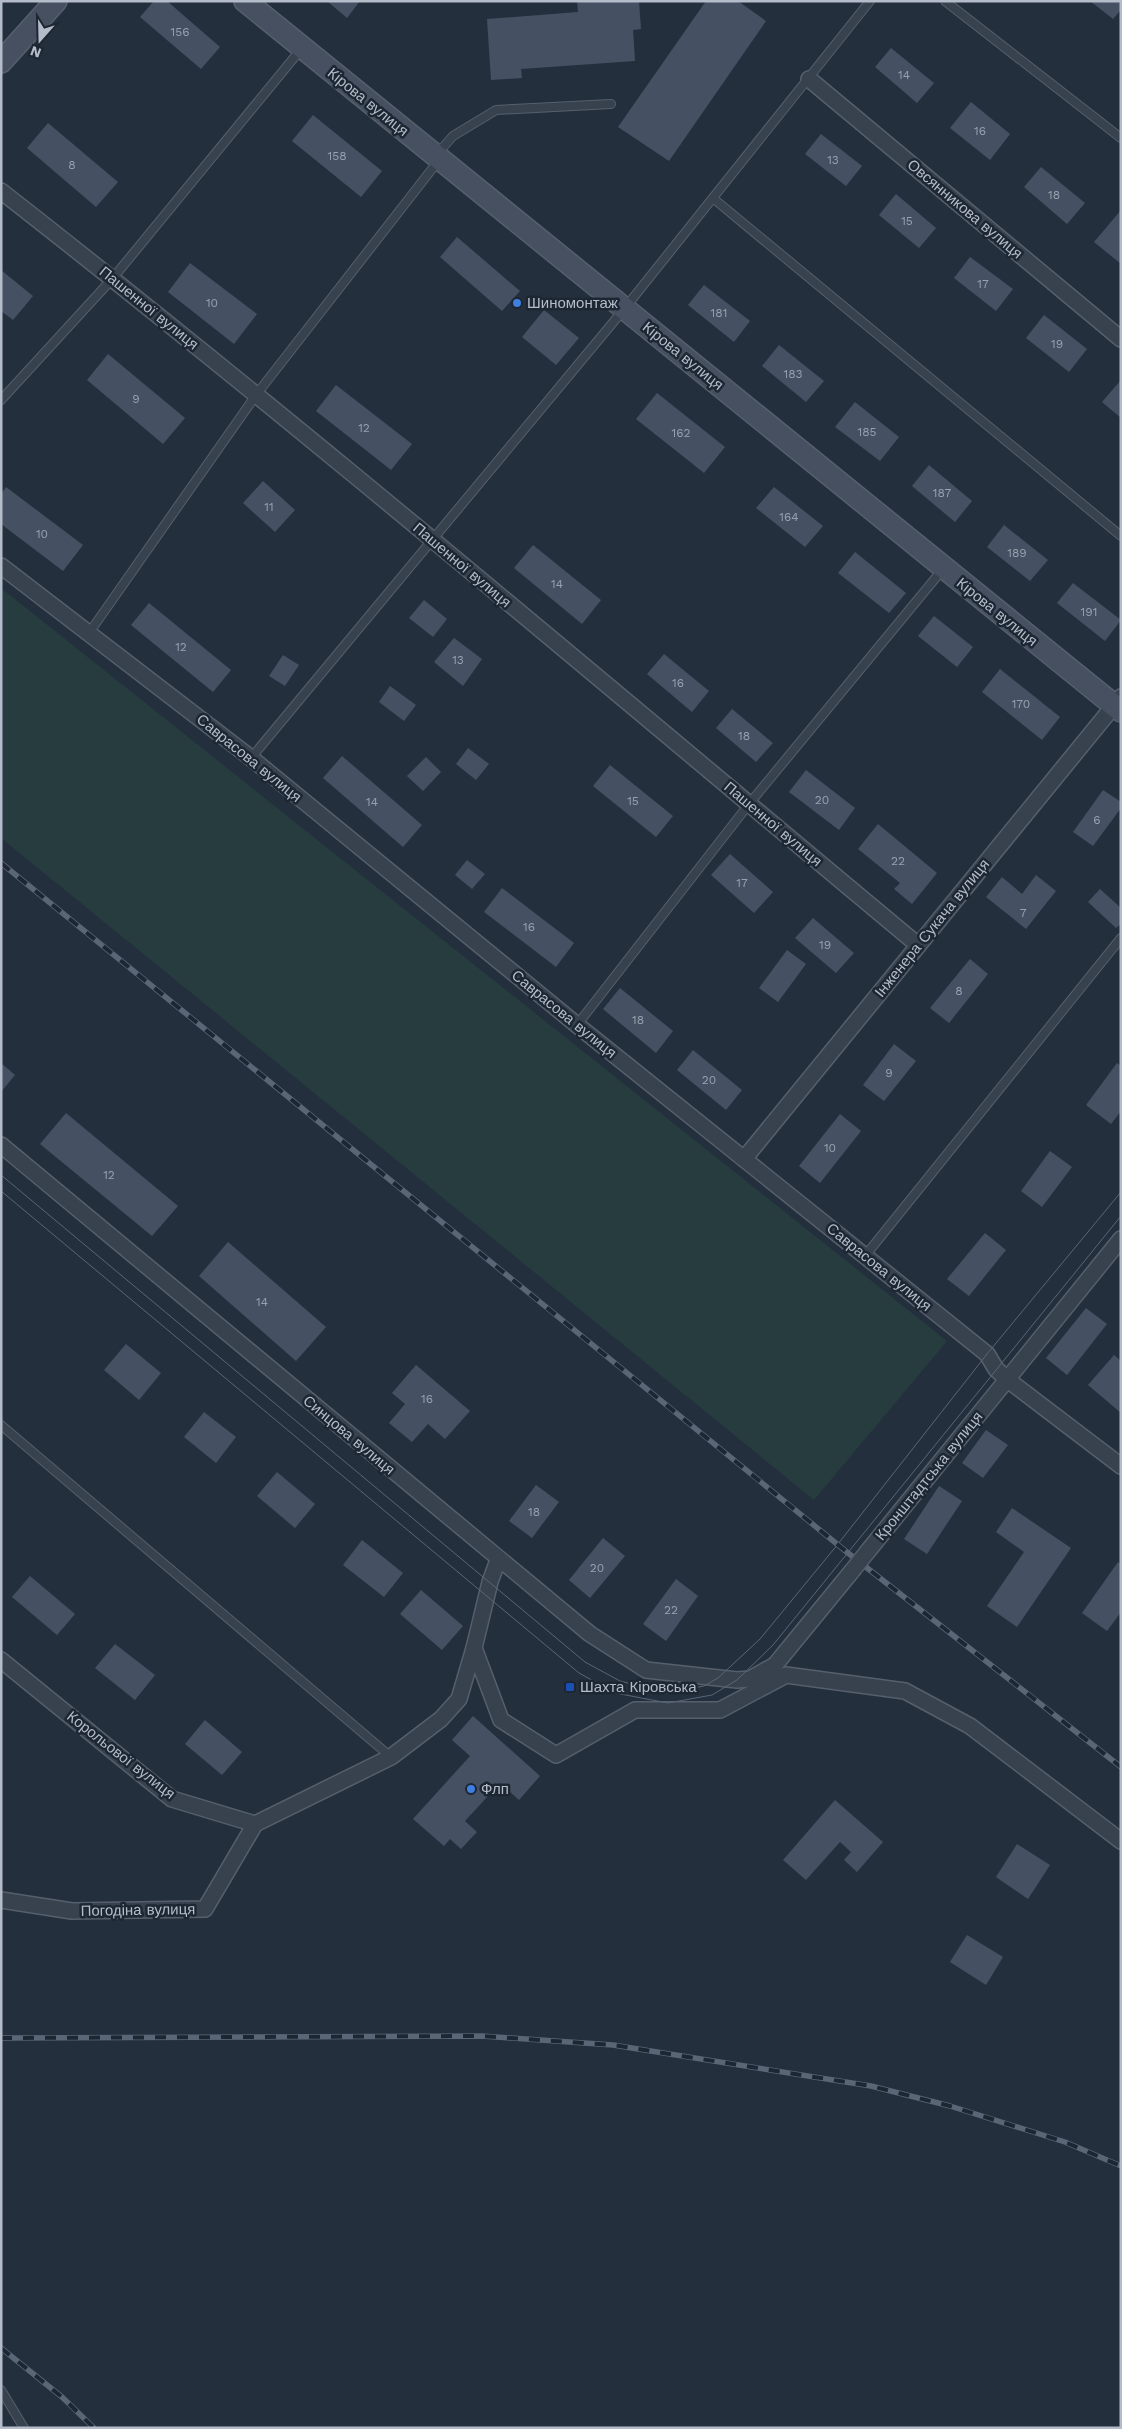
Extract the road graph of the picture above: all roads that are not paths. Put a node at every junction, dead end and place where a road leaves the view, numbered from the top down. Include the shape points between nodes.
1 (56, 1) edge
2 (245, 1) edge
3 (870, 1) edge
4 (946, 1) edge
5 (302, 48) junction
6 (1, 62) edge
7 (809, 79) junction
8 (611, 104) dead end
9 (1121, 138) edge
10 (437, 158) junction
11 (1, 191) edge
12 (714, 199) junction
13 (113, 278) junction
14 (625, 308) junction
15 (1121, 338) edge
16 (256, 394) junction
17 (1, 400) edge
18 (1121, 536) edge
19 (433, 540) junction
20 (1, 566) edge
21 (943, 569) junction
22 (89, 632) junction
23 (1118, 704) edge
24 (251, 758) junction
25 (749, 804) junction
26 (1121, 938) edge
27 (918, 944) junction
28 (577, 1025) junction
29 (1, 1145) edge
30 (744, 1159) junction
31 (1121, 1240) edge
32 (865, 1256) junction
33 (1008, 1380) junction
34 (1, 1425) edge
35 (1121, 1466) edge
36 (498, 1560) junction
37 (474, 1648) junction
38 (1, 1660) edge
39 (718, 1678) joint
40 (391, 1757) junction
41 (255, 1824) junction
42 (1121, 1841) edge
43 (1, 1900) edge
44 (1, 2390) edge
45 (24, 2428) edge

1 - 6 main road
2 - 5 main road, Кірова вулиця
3 - 7 lane
4 - 9 lane
5 - 10 main road, Кірова вулиця
5 - 13 lane
7 - 12 lane
7 - 15 street, Овсянникова вулиця
8 - 10 lane via 496,110 453,136
10 - 14 main road, Кірова вулиця
10 - 16 lane
11 - 13 street, Пашенної вулиця
12 - 14 lane
12 - 18 lane
13 - 16 street, Пашенної вулиця
13 - 17 lane
14 - 19 lane
14 - 21 main road, Кірова вулиця
16 - 19 street, Пашенної вулиця
16 - 22 lane
19 - 24 lane
19 - 25 street, Пашенної вулиця
20 - 22 street, Саврасова вулиця
21 - 23 main road, Кірова вулиця
21 - 25 lane
22 - 24 street, Саврасова вулиця
23 - 27 street, Інженера Сукача вулиця
24 - 28 street, Саврасова вулиця
25 - 27 street, Пашенної вулиця
25 - 28 lane
26 - 32 lane
27 - 30 street, Інженера Сукача вулиця
28 - 30 street, Саврасова вулиця
29 - 36 street, Синцова вулиця
30 - 32 street, Саврасова вулиця
31 - 33 street, Кронштадтська вулиця
32 - 33 street, Саврасова вулиця via 987,1354
33 - 35 street, Саврасова вулиця
33 - 39 street, Кронштадтська вулиця, bridge via 775,1665 750,1679
34 - 40 lane
36 - 37 street
36 - 39 street, Синцова вулиця via 590,1634 646,1670
37 - 40 street via 459,1698 441,1719
37 - 42 street via 501,1720 556,1755 635,1710 720,1710 786,1675 905,1691 970,1726
38 - 41 street, Корольової вулиця via 172,1799
40 - 41 street
41 - 43 street, Погодіна вулиця via 204,1909 72,1911
44 - 45 lane

